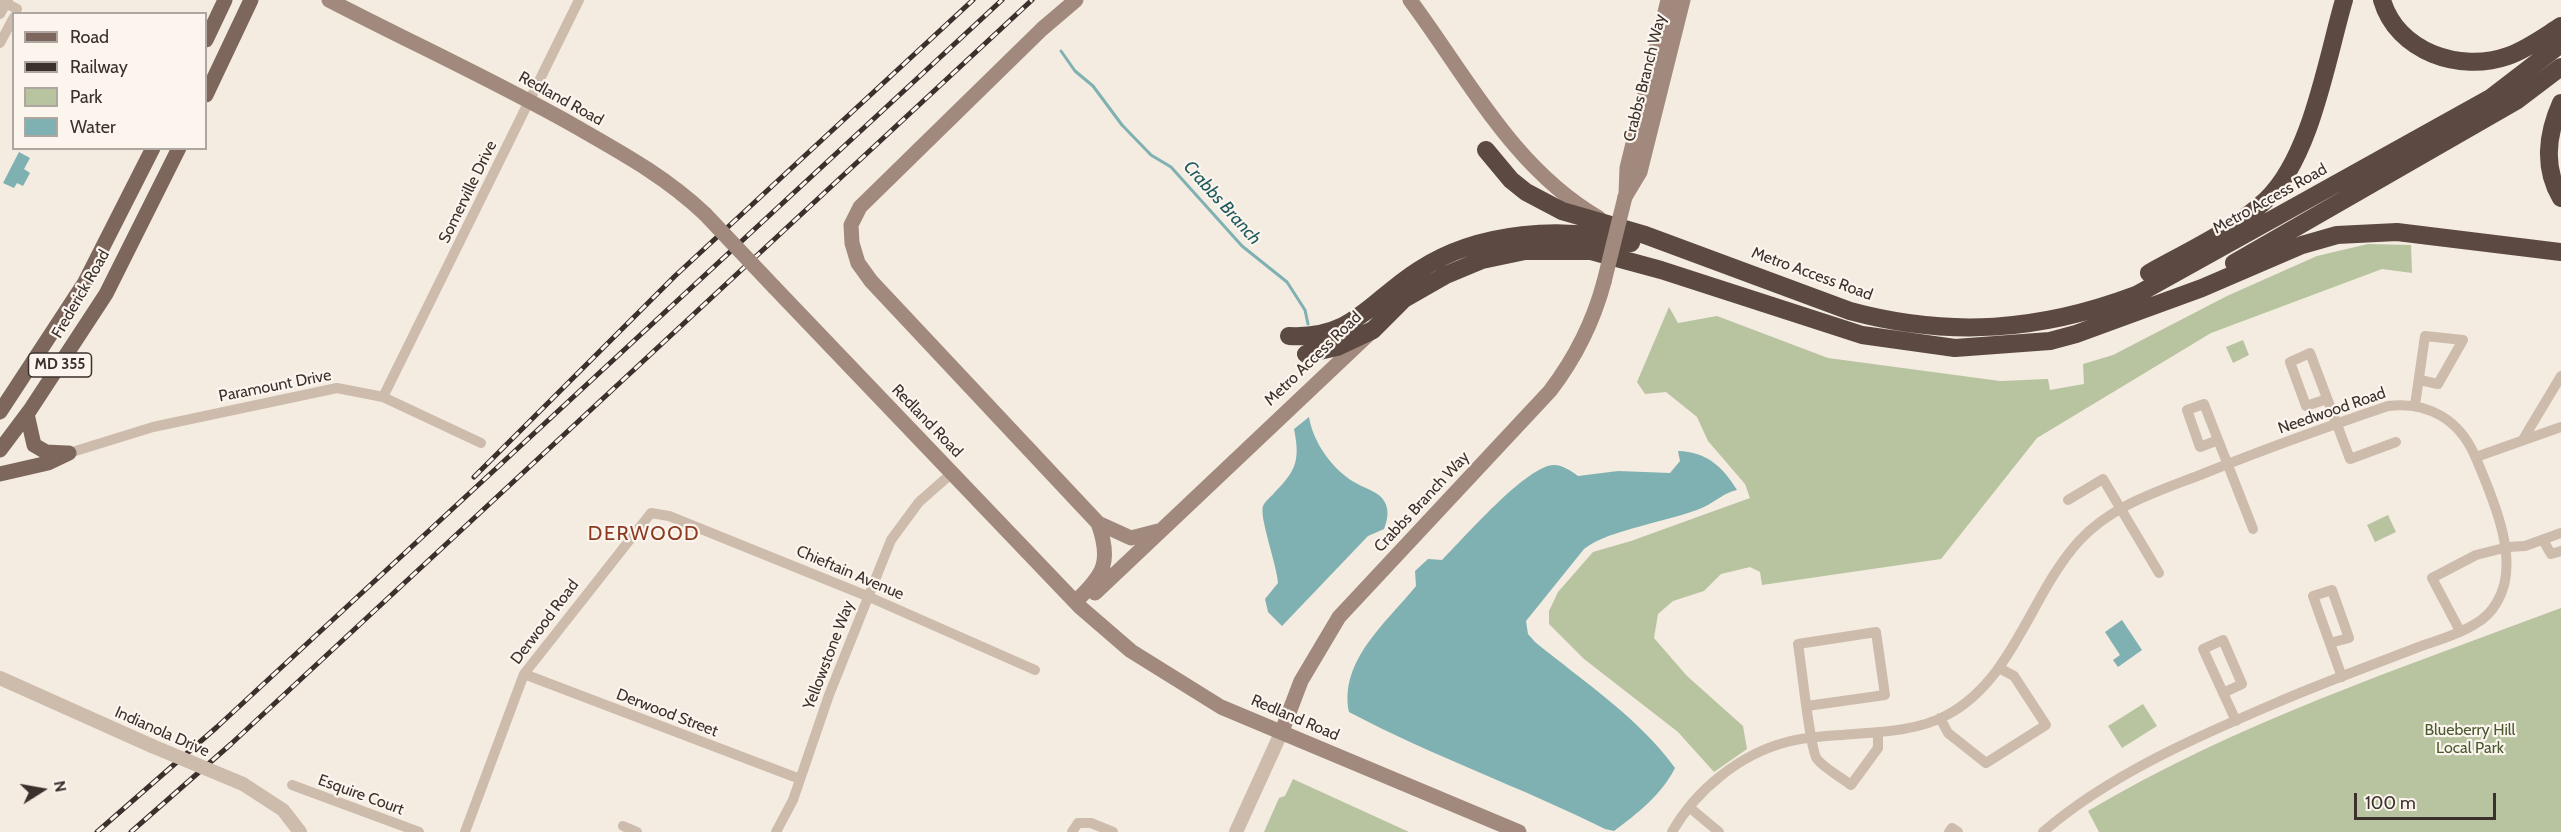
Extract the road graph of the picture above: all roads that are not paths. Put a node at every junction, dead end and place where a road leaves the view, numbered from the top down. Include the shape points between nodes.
1 (225, 0) edge
2 (252, 0) edge
3 (329, 0) edge
4 (579, 0) edge
5 (1076, 0) edge
6 (1410, 0) edge
7 (1668, 0) edge
8 (1683, 0) edge
9 (2344, 0) edge
10 (2382, 0) edge
11 (5, 1) edge
12 (17, 10) edge
13 (0, 14) edge
14 (12, 20) edge
15 (2561, 26) edge
16 (207, 38) edge
17 (0, 43) edge
18 (2561, 44) edge
19 (2561, 68) edge
20 (207, 93) edge
21 (530, 101) junction
22 (2561, 103) edge
23 (152, 150) edge
24 (178, 150) edge
25 (1486, 150) dead end
26 (1625, 197) junction
27 (2561, 198) edge
28 (1610, 224) junction
29 (2561, 252) edge
30 (1817, 300) junction
31 (2167, 300) junction
32 (2009, 325) junction
33 (1373, 330) junction
34 (1289, 336) dead end
35 (1306, 354) dead end
36 (2561, 376) edge
37 (2420, 380) junction
38 (383, 397) junction
39 (2327, 399) junction
40 (2415, 405) junction
41 (0, 412) edge
42 (27, 414) junction
43 (2336, 424) junction
44 (2561, 427) edge
45 (2218, 440) dead end
46 (2522, 441) junction
47 (2396, 442) dead end
48 (481, 443) dead end
49 (0, 450) edge
50 (69, 453) junction
51 (2476, 458) junction
52 (2227, 464) junction
53 (952, 473) junction
54 (0, 474) edge
55 (2068, 500) dead end
56 (2120, 507) junction
57 (651, 513) joint
58 (1098, 523) junction
59 (1163, 528) junction
60 (2253, 529) dead end
61 (2561, 533) edge
62 (2543, 540) junction
63 (2508, 547) junction
64 (2561, 550) edge
65 (2159, 573) dead end
66 (867, 596) junction
67 (1078, 605) junction
68 (2460, 631) junction
69 (2330, 643) junction
70 (1999, 668) junction
71 (1035, 670) dead end
72 (524, 674) junction
73 (2342, 677) junction
74 (0, 678) edge
75 (2223, 693) junction
76 (1807, 706) junction
77 (1940, 718) junction
78 (2236, 721) junction
79 (1282, 731) junction
80 (1878, 732) junction
81 (1812, 737) junction
82 (800, 779) junction
83 (292, 785) dead end
84 (1689, 807) junction
85 (623, 826) dead end
86 (300, 832) edge
87 (419, 832) edge
88 (465, 832) edge
89 (637, 832) edge
90 (776, 832) edge
91 (1072, 832) edge
92 (1113, 832) edge
93 (1236, 832) edge
94 (1519, 832) edge
95 (1672, 832) edge
96 (1719, 832) edge
97 (1949, 832) edge
98 (1958, 832) edge
99 (2043, 832) edge

1 - 16 main road
2 - 20 main road
3 - 21 main road, Redland Road
4 - 21 street, Somerville Drive
5 - 58 main road via 902,164 860,207 851,225 858,263 871,281
6 - 28 main road, Metro Access Road via 1526,161 1570,199
7 - 26 main road, Crabbs Branch Way via 1627,168
8 - 26 main road, Crabbs Branch Way via 1640,172
9 - 32 highway via 2299,152 2268,199 2236,223 2119,290 2076,307
10 - 15 highway via 2389,18 2408,39 2454,62 2509,56
11 - 12 street
11 - 13 street
14 - 17 street
18 - 32 highway, Metro Access Road via 2492,97 2136,295 2060,320
19 - 31 highway via 2516,101
21 - 38 street, Somerville Drive
21 - 53 main road, Redland Road, bridge via 644,165 683,193
22 - 27 highway via 2551,133 2548,167
23 - 41 main road, Frederick Road / MD 355 via 86,282
24 - 42 main road, Frederick Road / MD 355 via 106,294
25 - 28 highway via 1526,192 1562,211
26 - 79 main road, Crabbs Branch Way, bridge via 1593,318 1567,369 1551,391 1339,617 1301,681
28 - 30 highway, Metro Access Road
29 - 31 highway via 2397,232 2345,234 2302,245
30 - 32 highway, Metro Access Road via 1884,320 1920,325
30 - 34 highway via 1726,276 1656,250 1606,237 1554,233 1467,248 1421,268 1338,330
31 - 33 highway, Metro Access Road via 2050,341 1955,348 1862,335 1629,261 1570,249 1500,256 1459,269 1404,300
33 - 35 highway via 1321,353
33 - 59 main road, Metro Access Road
36 - 46 street
37 - 37 street via 2426,336 2463,339 2438,384
37 - 40 street
38 - 48 street, Paramount Drive
38 - 50 street, Paramount Drive via 352,389 325,389 153,427
39 - 39 street via 2310,353 2290,362 2306,406
39 - 43 street
40 - 43 street, Needwood Road via 2388,406
40 - 51 street, Needwood Road via 2454,425
42 - 49 main road, Frederick Road / MD 355
42 - 50 main road via 34,445 46,452
43 - 47 street via 2350,459
43 - 52 street, Needwood Road
44 - 46 street
45 - 52 street
46 - 51 street
50 - 54 main road via 48,463
51 - 63 street, Needwood Road
52 - 56 street, Needwood Road
52 - 60 street
53 - 66 street, Yellowstone Way via 919,502 897,529
53 - 67 main road, Redland Road
55 - 56 street via 2103,478
56 - 65 street
56 - 70 street, Needwood Road via 2078,542
57 - 66 street, Chieftain Avenue via 669,516
57 - 72 street, Derwood Road
58 - 59 main road via 1131,538
58 - 67 main road via 1105,541 1104,569
59 - 67 main road, Metro Access Road
61 - 62 street
62 - 63 street
62 - 64 street via 2551,554
63 - 68 street, Needwood Road via 2509,565 2498,602 2490,613
63 - 68 street via 2476,555 2432,578
66 - 71 street, Chieftain Avenue
66 - 82 street, Yellowstone Way
67 - 79 main road, Redland Road via 1131,651 1178,682 1221,707
68 - 73 street, Needwood Road
69 - 69 street via 2313,596 2332,590 2349,638
69 - 73 street
70 - 77 street, Needwood Road via 1980,692
70 - 77 street via 2014,676 2046,725 1986,763 1948,733
72 - 82 street, Derwood Street
72 - 88 street, Derwood Road
73 - 78 street, Needwood Road
74 - 86 street, Indianola Drive, bridge via 243,784 283,810
75 - 75 street via 2203,649 2223,640 2242,684
75 - 78 street
76 - 76 street via 1798,644 1876,632 1885,694
76 - 81 street
77 - 80 street, Needwood Road
78 - 99 street, Needwood Road via 2097,792
79 - 93 street, Crabbs Branch Way
79 - 94 main road, Redland Road
80 - 81 street, Needwood Road
80 - 81 street via 1878,748 1851,785 1818,759
81 - 84 street, Needwood Road via 1759,751 1719,777
82 - 90 street, Yellowstone Way
83 - 87 street, Esquire Court
84 - 95 street, Needwood Road
84 - 96 street
85 - 89 street
91 - 92 street via 1078,823 1091,823
97 - 98 street via 1952,828

